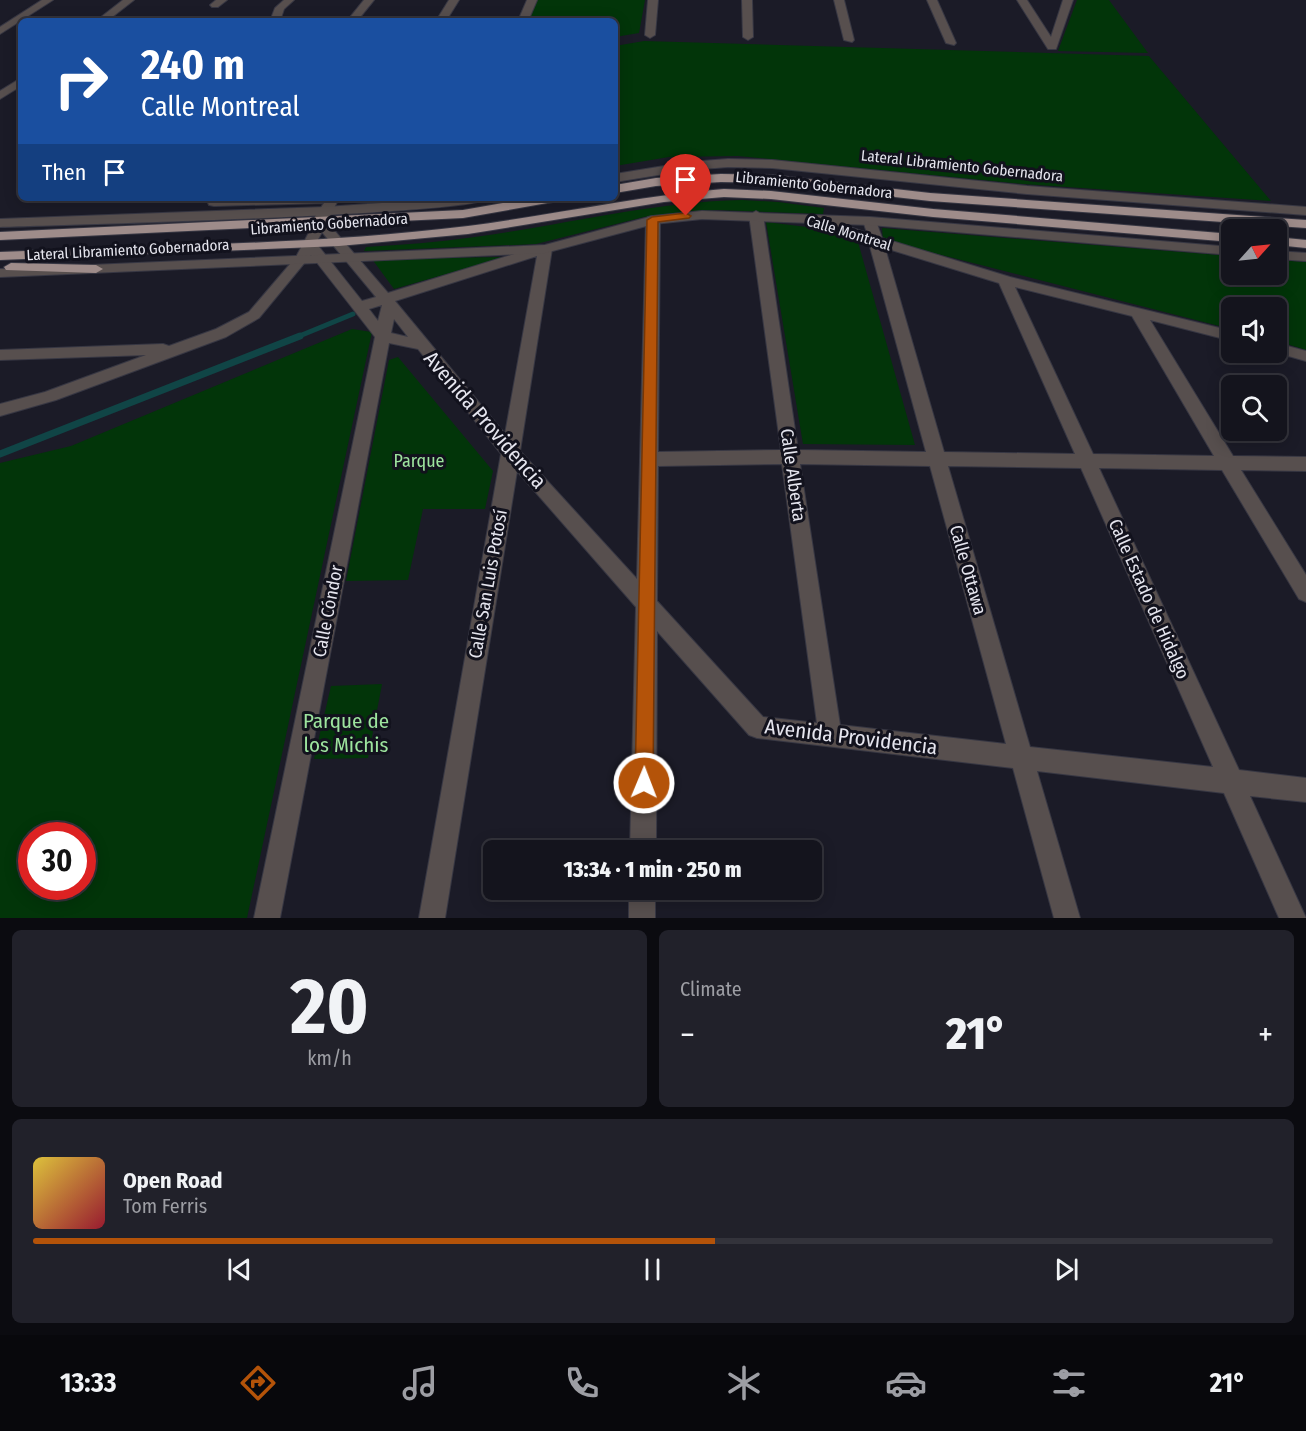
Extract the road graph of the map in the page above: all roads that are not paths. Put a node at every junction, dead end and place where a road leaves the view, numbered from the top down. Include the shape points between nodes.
1 (48, 0) edge
2 (129, 0) edge
3 (289, 0) edge
4 (369, 0) edge
5 (454, 0) edge
6 (532, 0) edge
7 (653, 0) edge
8 (747, 0) edge
9 (839, 0) edge
10 (932, 0) edge
11 (1022, 0) edge
12 (1068, 0) edge
13 (22, 18) edge
14 (105, 18) edge
15 (276, 18) edge
16 (354, 18) edge
17 (443, 18) edge
18 (524, 18) edge
19 (0, 21) edge
20 (18, 21) edge
21 (0, 31) edge
22 (650, 35) dead end
23 (748, 37) dead end
24 (849, 40) dead end
25 (951, 43) dead end
26 (18, 83) edge
27 (1, 95) edge
28 (618, 178) edge
29 (618, 188) edge
30 (214, 201) edge
31 (259, 201) edge
32 (332, 201) edge
33 (447, 201) edge
34 (536, 201) edge
35 (1306, 212) edge
36 (756, 215) junction
37 (322, 216) junction
38 (813, 219) junction
39 (652, 220) junction
40 (2, 224) edge
41 (1306, 224) edge
42 (873, 231) junction
43 (0, 236) edge
44 (1221, 237) edge
45 (339, 242) junction
46 (1287, 242) edge
47 (309, 243) junction
48 (1306, 244) edge
49 (545, 249) junction
50 (1221, 250) edge
51 (0, 256) edge
52 (350, 256) junction
53 (1287, 256) edge
54 (1306, 257) edge
55 (302, 258) junction
56 (321, 258) junction
57 (0, 267) edge
58 (96, 269) junction
59 (0, 273) edge
60 (1005, 280) junction
61 (386, 301) junction
62 (359, 306) junction
63 (1137, 312) junction
64 (1221, 333) edge
65 (382, 336) junction
66 (421, 345) junction
67 (180, 348) junction
68 (1300, 354) edge
69 (0, 355) edge
70 (1306, 367) edge
71 (0, 410) edge
72 (510, 452) junction
73 (790, 457) junction
74 (649, 459) junction
75 (937, 459) junction
76 (1088, 463) junction
77 (1228, 463) junction
78 (1306, 464) edge
79 (1306, 593) edge
80 (647, 602) junction
81 (830, 736) junction
82 (1021, 758) junction
83 (1231, 781) junction
84 (1306, 790) edge
85 (643, 840) edge
86 (642, 900) edge
87 (267, 918) edge
88 (432, 918) edge
89 (642, 918) edge
90 (1067, 918) edge
91 (1293, 918) edge

1 - 13 street
2 - 14 street
3 - 15 street
4 - 16 street
5 - 17 street
6 - 18 street
7 - 22 street
8 - 23 street
9 - 24 street
10 - 25 street
11 - 12 street via 1052,47
19 - 20 street
20 - 21 street
26 - 27 street
28 - 35 street, Lateral Libramiento Gobernadora via 689,166 772,165
29 - 41 highway, Libramiento Gobernadora via 721,177 772,179 919,196
30 - 31 street
32 - 37 street
33 - 37 street, Lateral Libramiento Gobernadora
34 - 37 highway, Libramiento Gobernadora via 463,214
36 - 38 street, Calle Montreal
36 - 39 street, Calle Montreal
36 - 73 street, Calle Alberta
37 - 40 street, Lateral Libramiento Gobernadora
37 - 43 highway, Libramiento Gobernadora
37 - 45 street, Avenida Providencia
37 - 47 street
38 - 42 street
38 - 42 street, Calle Montreal
39 - 49 street, Calle Montreal
39 - 74 street
42 - 50 street
42 - 60 street, Calle Montreal
42 - 75 street, Calle Ottawa
44 - 45 highway, Libramiento Gobernadora via 724,193 664,198 468,230
45 - 47 highway, Libramiento Gobernadora
45 - 52 street, Avenida Providencia
46 - 48 highway
47 - 51 highway, Libramiento Gobernadora
47 - 55 street
47 - 56 street
49 - 52 street, Lateral Libramiento Gobernadora
49 - 61 street, Calle Montreal
49 - 72 street, Calle San Luis Potosí
52 - 56 street, Lateral Libramiento Gobernadora
52 - 61 street, Avenida Providencia
53 - 54 street
55 - 56 street, Lateral Libramiento Gobernadora
55 - 58 street, Lateral Libramiento Gobernadora
55 - 67 street via 254,315
56 - 62 street
57 - 58 highway
58 - 59 street, Lateral Libramiento Gobernadora
60 - 63 street, Calle Montreal
60 - 76 street, Calle Estado de Hidalgo
61 - 62 street, Calle Montreal
61 - 65 street, Calle Cóndor
61 - 66 street, Avenida Providencia
62 - 65 street
63 - 64 street, Calle Montreal
63 - 77 street
65 - 66 street, Avenida Providencia
65 - 87 street, Calle Cóndor
66 - 72 street, Avenida Providencia
67 - 69 street
67 - 71 street via 50,396
68 - 70 street
72 - 80 street, Avenida Providencia
72 - 88 street, Calle San Luis Potosí
73 - 74 street
73 - 75 street
73 - 81 street, Calle Alberta
74 - 80 street
75 - 76 street
75 - 82 street, Calle Ottawa
76 - 77 street
76 - 83 street, Calle Estado de Hidalgo
77 - 78 street
77 - 79 street
80 - 81 street, Avenida Providencia via 757,728
80 - 85 street
81 - 82 street, Avenida Providencia
82 - 83 street, Avenida Providencia
82 - 90 street, Calle Ottawa
83 - 84 street, Avenida Providencia
83 - 91 street, Calle Estado de Hidalgo
86 - 89 street

